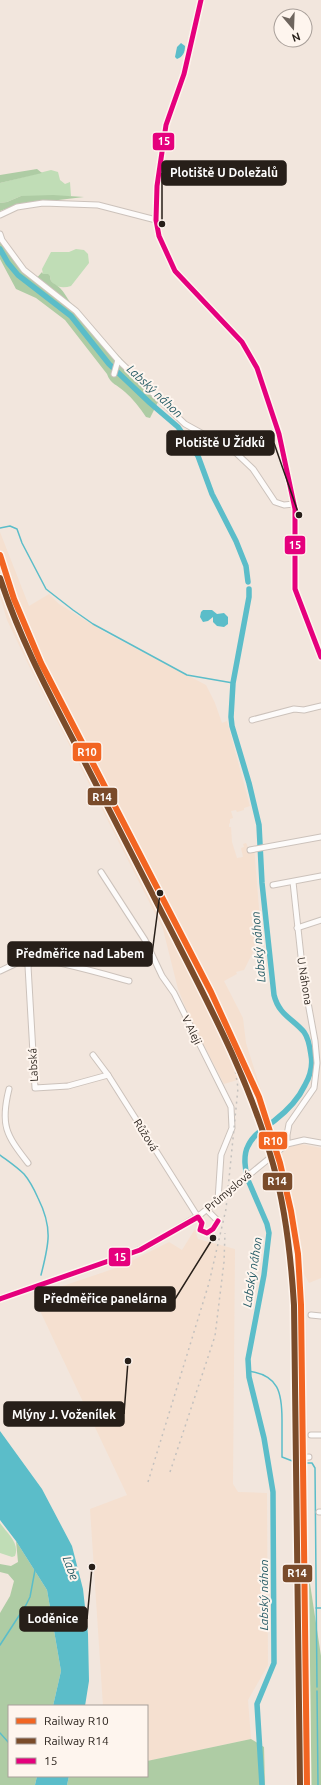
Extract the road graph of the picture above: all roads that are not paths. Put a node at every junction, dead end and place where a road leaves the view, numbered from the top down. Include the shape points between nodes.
1 (201, 0) edge
2 (0, 214) edge
3 (156, 220) junction
4 (0, 234) edge
5 (118, 362) junction
6 (114, 374) dead end
7 (294, 504) junction
8 (321, 657) edge
9 (321, 706) edge
10 (252, 720) dead end
11 (321, 837) edge
12 (250, 850) dead end
13 (101, 872) dead end
14 (321, 876) edge
15 (293, 882) junction
16 (273, 885) dead end
17 (321, 920) edge
18 (297, 928) junction
19 (29, 965) junction
20 (0, 971) edge
21 (129, 981) dead end
22 (93, 1055) dead end
23 (108, 1075) junction
24 (9, 1089) dead end
25 (321, 1143) edge
26 (287, 1144) junction
27 (28, 1163) dead end
28 (218, 1200) junction
29 (207, 1210) junction
30 (198, 1217) junction
31 (218, 1221) dead end
32 (0, 1299) edge
33 (311, 1315) dead end
34 (321, 1316) edge
35 (321, 1434) edge
36 (310, 1435) dead end
37 (309, 1457) dead end
38 (296, 1462) dead end

1 - 3 street via 184,74 166,125 157,186
2 - 3 street via 17,207 43,203 98,205
3 - 7 street via 159,236 174,271 242,342 257,368 279,434
4 - 5 street via 24,270 76,311
5 - 6 street
5 - 7 street via 185,424 234,451 253,469 274,502
7 - 8 street via 294,589
9 - 10 street via 304,710 294,709
11 - 12 street
13 - 28 street, V Aleji via 145,940 231,1106 232,1128 221,1155
14 - 15 street
15 - 16 street
15 - 18 street, U Náhona
17 - 18 street
18 - 26 street, U Náhona via 317,1063 314,1088 289,1124
19 - 20 street via 19,962
19 - 21 street via 39,960
19 - 23 street, Labská via 35,1088 68,1086
22 - 23 street, Růžová
23 - 30 street, Růžová
24 - 27 street via 3,1120 9,1140
25 - 26 street, Průmyslová via 304,1140
26 - 28 street, Průmyslová
28 - 29 street, Průmyslová
29 - 30 street, Průmyslová
29 - 31 street
30 - 32 street, Průmyslová via 140,1250
33 - 34 street
35 - 36 street
37 - 38 street via 297,1458

